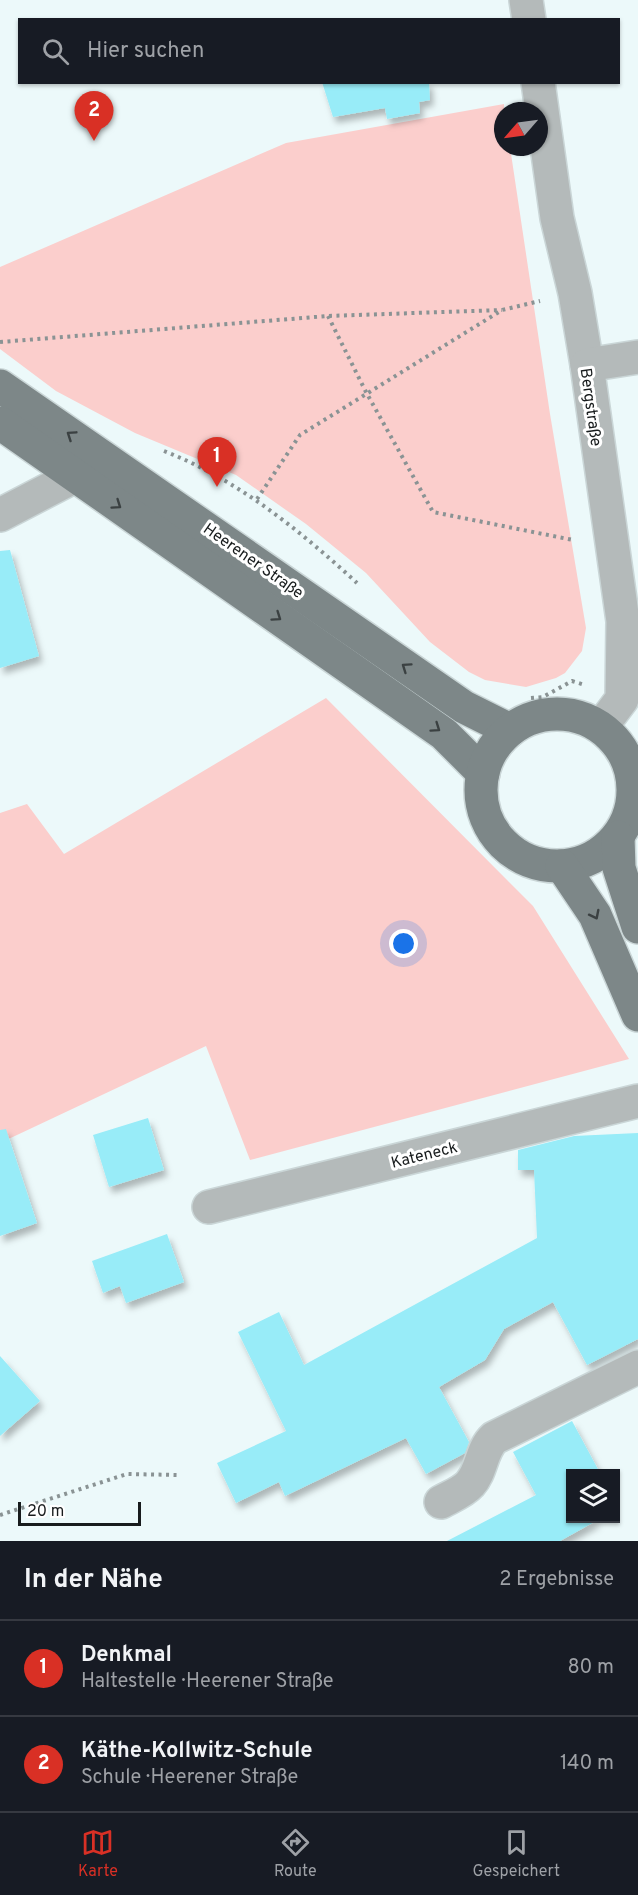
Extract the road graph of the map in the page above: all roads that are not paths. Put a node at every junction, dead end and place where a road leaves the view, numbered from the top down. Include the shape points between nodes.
1 (526, 0) edge
2 (529, 18) edge
3 (538, 84) edge
4 (638, 357) edge
5 (587, 364) junction
6 (0, 386) edge
7 (0, 423) edge
8 (75, 476) junction
9 (0, 515) edge
10 (601, 727) junction
11 (510, 730) junction
12 (483, 773) junction
13 (618, 837) junction
14 (562, 866) junction
15 (638, 927) edge
16 (638, 1016) edge
17 (638, 1101) edge
18 (209, 1207) dead end
19 (638, 1367) edge
20 (441, 1502) dead end

1 - 2 street
3 - 5 street, Bergstraße via 557,218
4 - 5 street
5 - 10 street, Bergstraße via 623,621 622,699
11 -> 6 main road, Heerener Straße via 464,706
7 - 8 main road, Heerener Straße
8 - 9 street
8 -> 12 main road, Heerener Straße via 444,734
10 - 11 main road via 565,713 545,714
10 - 13 main road via 619,744 630,766 634,790 629,815
11 - 12 main road via 493,749
12 - 14 main road via 482,797 487,819 500,839 517,855 539,864
13 - 14 main road via 584,862
13 - 15 main road via 619,868
14 -> 16 main road via 595,915
17 - 18 street, Kateneck
19 - 20 street via 494,1438 487,1444 469,1485

